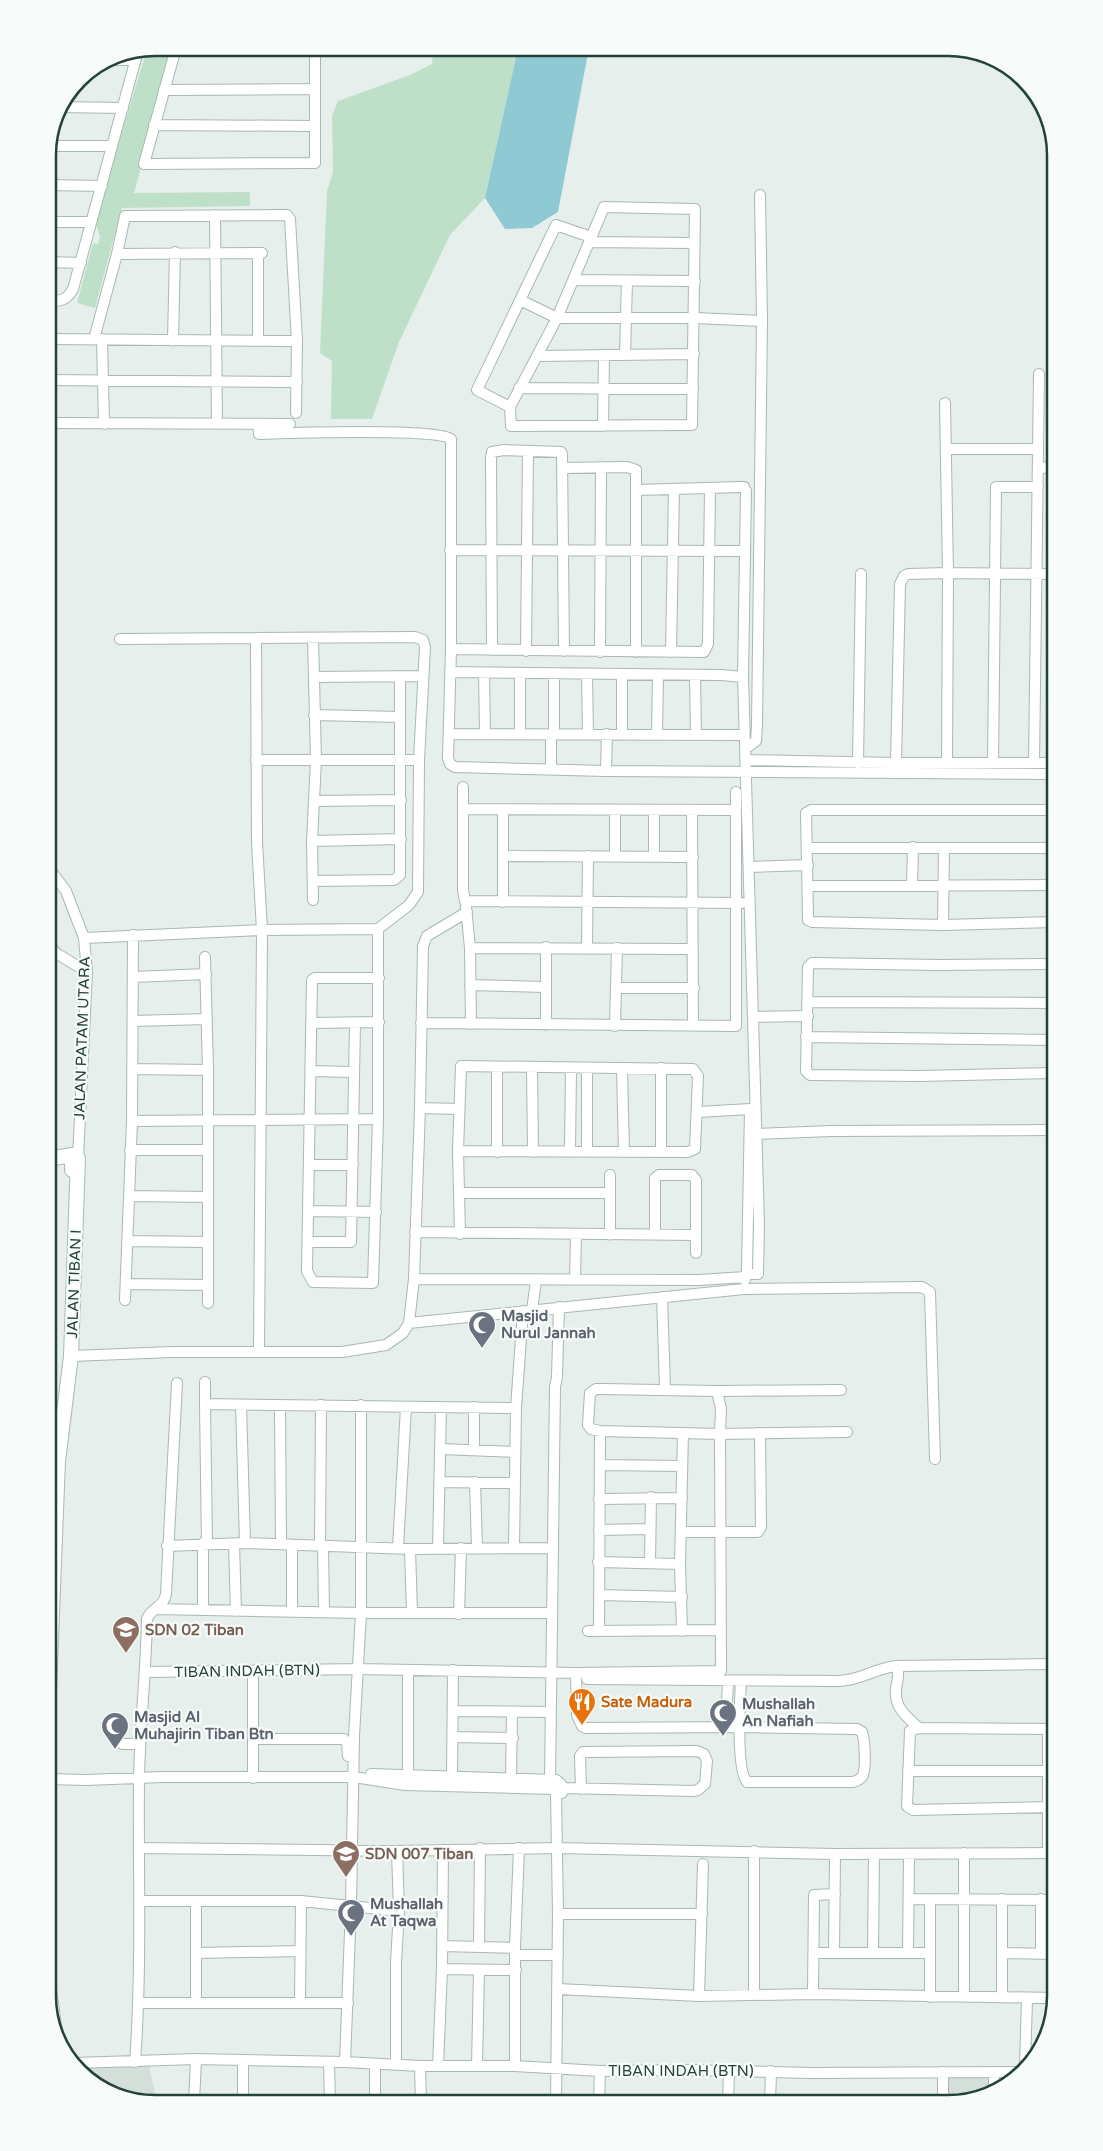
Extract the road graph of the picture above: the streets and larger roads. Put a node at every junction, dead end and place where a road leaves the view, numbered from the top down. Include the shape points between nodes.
1 (173, 56) edge
2 (315, 56) edge
3 (136, 58) edge
4 (315, 89) junction
5 (164, 90) junction
6 (68, 107) edge
7 (123, 108) junction
8 (154, 125) junction
9 (315, 126) junction
10 (56, 146) edge
11 (112, 146) junction
12 (56, 185) edge
13 (102, 186) junction
14 (760, 195) dead end
15 (215, 215) junction
16 (56, 222) edge
17 (91, 222) junction
18 (590, 239) junction
19 (695, 243) junction
20 (175, 252) junction
21 (216, 252) junction
22 (117, 254) junction
23 (56, 262) edge
24 (81, 263) junction
25 (573, 280) junction
26 (627, 281) junction
27 (695, 281) junction
28 (520, 300) junction
29 (56, 301) edge
30 (557, 318) junction
31 (626, 318) junction
32 (694, 318) junction
33 (762, 321) junction
34 (56, 338) edge
35 (98, 339) junction
36 (217, 340) junction
37 (173, 341) junction
38 (258, 341) junction
39 (297, 341) junction
40 (694, 354) junction
41 (604, 355) junction
42 (626, 355) junction
43 (537, 356) junction
44 (1039, 374) dead end
45 (104, 379) junction
46 (56, 380) edge
47 (217, 381) junction
48 (297, 382) junction
49 (520, 388) junction
50 (604, 389) junction
51 (693, 389) junction
52 (945, 403) dead end
53 (510, 407) junction
54 (296, 413) dead end
55 (56, 423) edge
56 (104, 424) junction
57 (217, 424) junction
58 (258, 424) junction
59 (290, 424) dead end
60 (603, 426) junction
61 (946, 449) junction
62 (1038, 449) junction
63 (528, 451) junction
64 (1038, 467) junction
65 (563, 468) junction
66 (601, 468) junction
67 (1047, 468) edge
68 (710, 488) junction
69 (1038, 488) junction
70 (674, 489) junction
71 (637, 490) junction
72 (450, 550) junction
73 (493, 551) junction
74 (526, 551) junction
75 (745, 551) junction
76 (563, 552) junction
77 (600, 552) junction
78 (636, 552) junction
79 (674, 552) junction
80 (710, 552) junction
81 (948, 573) junction
82 (861, 574) dead end
83 (996, 574) junction
84 (1037, 574) junction
85 (1047, 574) edge
86 (256, 638) junction
87 (313, 638) junction
88 (120, 639) dead end
89 (451, 649) junction
90 (492, 650) junction
91 (526, 651) junction
92 (564, 651) junction
93 (600, 652) junction
94 (636, 652) junction
95 (672, 652) junction
96 (450, 672) junction
97 (484, 673) junction
98 (520, 674) junction
99 (587, 674) junction
100 (622, 674) junction
101 (554, 675) junction
102 (658, 675) junction
103 (695, 675) junction
104 (423, 676) junction
105 (314, 677) junction
106 (400, 677) junction
107 (743, 677) junction
108 (314, 715) junction
109 (400, 717) junction
110 (450, 734) junction
111 (485, 734) junction
112 (520, 734) junction
113 (552, 734) junction
114 (588, 734) junction
115 (607, 734) junction
116 (622, 734) junction
117 (657, 734) junction
118 (696, 734) junction
119 (744, 735) junction
120 (745, 749) junction
121 (401, 759) junction
122 (256, 760) junction
123 (316, 760) junction
124 (419, 760) junction
125 (745, 760) junction
126 (858, 763) junction
127 (896, 763) junction
128 (947, 763) junction
129 (993, 763) junction
130 (1034, 763) junction
131 (1047, 763) edge
132 (551, 770) junction
133 (606, 771) junction
134 (746, 771) junction
135 (1047, 774) edge
136 (463, 787) dead end
137 (736, 792) dead end
138 (401, 800) junction
139 (314, 801) junction
140 (464, 810) junction
141 (503, 810) junction
142 (735, 810) junction
143 (1047, 810) edge
144 (615, 811) junction
145 (654, 811) junction
146 (692, 811) junction
147 (402, 839) junction
148 (312, 841) junction
149 (913, 847) junction
150 (807, 848) junction
151 (944, 848) junction
152 (1047, 848) edge
153 (503, 856) junction
154 (588, 856) junction
155 (615, 857) junction
156 (654, 857) junction
157 (693, 857) junction
158 (808, 865) junction
159 (749, 867) junction
160 (56, 878) edge
161 (313, 881) junction
162 (912, 884) junction
163 (944, 885) junction
164 (1047, 885) edge
165 (808, 886) junction
166 (314, 900) dead end
167 (587, 901) junction
168 (503, 902) junction
169 (693, 902) junction
170 (738, 903) junction
171 (751, 904) junction
172 (466, 906) junction
173 (1047, 922) edge
174 (943, 925) junction
175 (262, 930) junction
176 (378, 930) junction
177 (133, 935) junction
178 (84, 938) junction
179 (546, 947) junction
180 (470, 948) junction
181 (587, 948) junction
182 (616, 948) junction
183 (692, 948) junction
184 (56, 953) edge
185 (205, 957) dead end
186 (1047, 964) edge
187 (87, 972) junction
188 (206, 974) junction
189 (133, 977) junction
190 (379, 978) junction
191 (470, 985) junction
192 (545, 987) junction
193 (616, 988) junction
194 (694, 988) junction
195 (807, 1002) junction
196 (1047, 1003) edge
197 (808, 1016) junction
198 (754, 1017) junction
199 (206, 1019) junction
200 (133, 1021) junction
201 (379, 1022) junction
202 (311, 1023) junction
203 (355, 1023) junction
204 (421, 1023) junction
205 (471, 1024) junction
206 (546, 1025) junction
207 (615, 1026) junction
208 (693, 1026) junction
209 (806, 1037) junction
210 (1047, 1040) edge
211 (497, 1067) junction
212 (532, 1068) junction
213 (571, 1068) junction
214 (587, 1068) junction
215 (622, 1068) junction
216 (661, 1068) junction
217 (132, 1069) junction
218 (208, 1070) junction
219 (310, 1071) junction
220 (353, 1072) junction
221 (1047, 1073) edge
222 (420, 1108) junction
223 (459, 1109) junction
224 (698, 1112) junction
225 (353, 1119) junction
226 (378, 1119) junction
227 (208, 1120) junction
228 (310, 1120) junction
229 (132, 1121) junction
230 (260, 1121) junction
231 (1047, 1130) edge
232 (756, 1134) junction
233 (130, 1150) junction
234 (208, 1150) junction
235 (458, 1151) junction
236 (570, 1151) junction
237 (497, 1152) junction
238 (533, 1152) junction
239 (587, 1152) junction
240 (624, 1152) junction
241 (660, 1152) junction
242 (75, 1157) junction
243 (56, 1158) edge
244 (310, 1165) junction
245 (353, 1165) junction
246 (610, 1175) dead end
247 (460, 1193) junction
248 (609, 1193) junction
249 (129, 1196) junction
250 (208, 1197) junction
251 (309, 1210) junction
252 (352, 1211) junction
253 (376, 1212) junction
254 (415, 1232) junction
255 (460, 1234) junction
256 (576, 1234) junction
257 (610, 1235) junction
258 (655, 1235) junction
259 (696, 1235) junction
260 (127, 1241) junction
261 (208, 1242) junction
262 (308, 1242) junction
263 (696, 1253) dead end
264 (746, 1276) junction
265 (414, 1279) junction
266 (536, 1280) junction
267 (575, 1280) junction
268 (126, 1284) junction
269 (208, 1285) junction
270 (744, 1289) junction
271 (662, 1297) junction
272 (125, 1300) dead end
273 (208, 1302) dead end
274 (559, 1307) junction
275 (527, 1311) junction
276 (409, 1323) junction
277 (259, 1351) junction
278 (71, 1356) junction
279 (205, 1382) dead end
280 (177, 1383) dead end
281 (665, 1390) junction
282 (840, 1390) dead end
283 (717, 1391) junction
284 (205, 1404) junction
285 (241, 1405) junction
286 (280, 1405) junction
287 (321, 1405) junction
288 (361, 1405) junction
289 (406, 1407) junction
290 (474, 1407) junction
291 (441, 1408) junction
292 (516, 1408) junction
293 (56, 1420) edge
294 (600, 1431) junction
295 (847, 1432) dead end
296 (683, 1433) junction
297 (760, 1433) junction
298 (720, 1434) junction
299 (440, 1449) junction
300 (474, 1450) junction
301 (515, 1452) junction
302 (935, 1459) dead end
303 (601, 1465) junction
304 (682, 1466) junction
305 (439, 1482) junction
306 (475, 1482) junction
307 (515, 1483) junction
308 (651, 1497) junction
309 (600, 1498) junction
310 (682, 1498) junction
311 (56, 1507) edge
312 (650, 1529) junction
313 (599, 1530) junction
314 (682, 1532) junction
315 (720, 1532) junction
316 (205, 1543) junction
317 (245, 1543) junction
318 (234, 1544) junction
319 (287, 1545) junction
320 (321, 1545) junction
321 (167, 1546) junction
322 (477, 1547) junction
323 (514, 1547) junction
324 (360, 1548) junction
325 (398, 1548) junction
326 (438, 1548) junction
327 (461, 1548) junction
328 (552, 1548) junction
329 (410, 1549) junction
330 (598, 1562) junction
331 (650, 1562) junction
332 (680, 1564) junction
333 (600, 1595) junction
334 (682, 1597) junction
335 (156, 1609) junction
336 (203, 1610) junction
337 (236, 1611) junction
338 (292, 1612) junction
339 (324, 1612) junction
340 (361, 1613) junction
341 (412, 1613) junction
342 (552, 1613) junction
343 (459, 1614) junction
344 (721, 1630) junction
345 (682, 1631) junction
346 (1047, 1664) edge
347 (897, 1666) junction
348 (359, 1669) junction
349 (408, 1670) junction
350 (453, 1670) junction
351 (552, 1671) junction
352 (146, 1672) junction
353 (252, 1672) junction
354 (576, 1676) junction
355 (741, 1680) junction
356 (728, 1681) junction
357 (727, 1701) junction
358 (740, 1701) junction
359 (453, 1711) junction
360 (512, 1712) junction
361 (550, 1712) junction
362 (726, 1727) junction
363 (740, 1727) junction
364 (919, 1728) junction
365 (1047, 1729) edge
366 (453, 1737) junction
367 (513, 1738) junction
368 (253, 1739) junction
369 (122, 1744) dead end
370 (140, 1744) junction
371 (908, 1771) junction
372 (1047, 1771) edge
373 (408, 1775) junction
374 (352, 1776) junction
375 (452, 1777) junction
376 (139, 1778) junction
377 (252, 1778) junction
378 (511, 1778) junction
379 (56, 1779) edge
380 (550, 1784) junction
381 (562, 1788) junction
382 (581, 1789) junction
383 (1047, 1807) edge
384 (138, 1848) junction
385 (480, 1848) junction
386 (519, 1848) junction
387 (559, 1849) junction
388 (352, 1850) junction
389 (442, 1850) junction
390 (397, 1851) junction
391 (754, 1851) junction
392 (1047, 1853) edge
393 (835, 1854) junction
394 (874, 1854) junction
395 (909, 1854) junction
396 (964, 1854) junction
397 (702, 1864) dead end
398 (835, 1894) junction
399 (909, 1899) junction
400 (930, 1899) junction
401 (964, 1899) junction
402 (1002, 1899) junction
403 (1041, 1899) junction
404 (1047, 1899) edge
405 (138, 1901) junction
406 (196, 1901) junction
407 (301, 1901) junction
408 (351, 1906) junction
409 (399, 1911) junction
410 (558, 1914) junction
411 (702, 1914) junction
412 (442, 1946) junction
413 (479, 1946) junction
414 (300, 1951) junction
415 (196, 1952) junction
416 (516, 1952) junction
417 (815, 1953) junction
418 (834, 1954) junction
419 (873, 1954) junction
420 (908, 1954) junction
421 (929, 1954) junction
422 (1002, 1954) junction
423 (1041, 1954) junction
424 (1047, 1954) edge
425 (558, 1955) junction
426 (442, 1969) junction
427 (479, 1970) junction
428 (516, 1970) junction
429 (558, 1989) junction
430 (754, 1994) junction
431 (813, 1994) junction
432 (699, 1996) junction
433 (964, 1996) junction
434 (930, 1997) junction
435 (1002, 1997) junction
436 (1047, 1998) edge
437 (1027, 1999) junction
438 (196, 2002) junction
439 (300, 2002) junction
440 (348, 2002) junction
441 (138, 2003) junction
442 (1025, 2057) edge
443 (196, 2060) junction
444 (243, 2060) junction
445 (82, 2062) edge
446 (135, 2062) junction
447 (329, 2062) junction
448 (345, 2062) junction
449 (375, 2064) junction
450 (396, 2064) junction
451 (420, 2066) junction
452 (438, 2066) junction
453 (477, 2066) junction
454 (515, 2066) junction
455 (556, 2070) junction
456 (730, 2071) junction
457 (771, 2071) junction
458 (600, 2072) junction
459 (943, 2072) junction
460 (994, 2073) junction
461 (1007, 2075) edge
462 (994, 2083) edge
463 (194, 2095) edge
464 (243, 2095) edge
465 (330, 2095) edge
466 (375, 2095) edge
467 (421, 2095) edge
468 (556, 2095) edge
469 (600, 2095) edge
470 (729, 2095) edge
471 (770, 2095) edge
472 (943, 2095) edge

1 - 5 street
2 - 4 street
3 - 7 street
4 - 5 street
4 - 9 street
5 - 8 street
6 - 7 street
7 - 11 street
8 - 9 street
8 - 9 street via 144,164 315,163
10 - 11 street
11 - 13 street
12 - 13 street
13 - 17 street
14 - 33 street
15 - 21 street
15 - 22 street via 125,216
15 - 39 street via 283,214 289,217
16 - 17 street
17 - 24 street
18 - 19 street
18 - 19 street via 604,207 695,209
18 - 25 street
18 - 28 street via 556,225
19 - 27 street
20 - 21 street
20 - 22 street
20 - 37 street
21 - 36 street
21 - 38 street via 260,253
22 - 35 street
23 - 24 street
24 - 29 street via 68,298
25 - 26 street
25 - 30 street
26 - 27 street
26 - 31 street
27 - 32 street
28 - 30 street
28 - 53 street via 477,390
30 - 31 street
30 - 43 street
31 - 32 street
31 - 42 street
32 - 33 street
32 - 40 street
33 - 120 street via 758,726 756,741
34 - 35 street
35 - 37 street
35 - 45 street
36 - 37 street
36 - 38 street
36 - 47 street
38 - 39 street
39 - 48 street
40 - 42 street
40 - 51 street
41 - 42 street
41 - 43 street
41 - 50 street
43 - 49 street
44 - 62 street
45 - 46 street
45 - 47 street
45 - 56 street
47 - 48 street
47 - 57 street
48 - 54 street
49 - 50 street
49 - 53 street
50 - 51 street
50 - 60 street
51 - 60 street via 692,426
52 - 61 street
53 - 60 street via 511,426
55 - 56 street
56 - 57 street
57 - 58 street
58 - 59 street
58 - 72 street via 259,434 406,433 447,436 451,453
61 - 62 street
61 - 81 street
62 - 64 street
63 - 65 street via 561,452
63 - 73 street via 491,453
63 - 74 street
64 - 67 street
64 - 69 street
65 - 66 street
65 - 76 street
66 - 71 street via 635,468
66 - 77 street
68 - 70 street
68 - 75 street via 744,488 746,491
68 - 80 street
69 - 83 street via 996,487
69 - 84 street
70 - 71 street
70 - 79 street
71 - 78 street
72 - 73 street
72 - 89 street
73 - 74 street
73 - 90 street
74 - 76 street
74 - 91 street
75 - 80 street
75 - 107 street
76 - 77 street
76 - 92 street
77 - 78 street
77 - 93 street
78 - 79 street
78 - 94 street
79 - 80 street
79 - 95 street
80 - 95 street via 707,649 698,653
81 - 83 street
81 - 127 street via 908,574 900,584
81 - 128 street
82 - 126 street
83 - 84 street
83 - 129 street
84 - 85 street
84 - 130 street
86 - 87 street
86 - 88 street
86 - 122 street
87 - 104 street via 420,638 426,647
87 - 105 street
89 - 90 street
89 - 96 street
90 - 91 street
91 - 92 street
92 - 93 street
93 - 94 street
94 - 95 street
96 - 97 street
96 - 110 street
97 - 98 street
97 - 111 street
98 - 101 street
98 - 112 street
99 - 100 street
99 - 101 street
99 - 114 street
100 - 102 street
100 - 116 street
101 - 113 street
102 - 103 street
102 - 117 street
103 - 107 street
103 - 118 street
104 - 106 street
104 - 124 street
105 - 106 street
105 - 108 street
106 - 109 street
107 - 119 street
108 - 109 street
108 - 123 street
109 - 121 street
110 - 111 street
110 - 132 street via 448,758 455,767
111 - 112 street
112 - 113 street
113 - 114 street
113 - 132 street
114 - 115 street
115 - 116 street
115 - 133 street
116 - 117 street
117 - 118 street
118 - 119 street
119 - 120 street
120 - 125 street
121 - 123 street
121 - 124 street
121 - 138 street
122 - 123 street
122 - 175 street
123 - 139 street
124 - 176 street via 418,892 409,905
125 - 126 street
125 - 134 street
126 - 127 street
127 - 128 street
128 - 129 street
129 - 130 street
130 - 131 street
132 - 133 street
133 - 134 street
134 - 135 street
134 - 159 street
136 - 140 street
137 - 142 street
138 - 139 street
138 - 147 street
139 - 148 street
140 - 141 street
140 - 172 street via 463,890
141 - 144 street
141 - 153 street
142 - 146 street
142 - 170 street
143 - 150 street via 811,810 806,813
144 - 145 street
144 - 155 street
145 - 146 street
145 - 156 street
146 - 157 street
147 - 148 street
147 - 161 street via 400,875 394,880
148 - 161 street
149 - 150 street
149 - 151 street
149 - 162 street
150 - 158 street
151 - 152 street
151 - 163 street
153 - 154 street
153 - 168 street
154 - 155 street
154 - 167 street
155 - 156 street
156 - 157 street
157 - 169 street
158 - 159 street
158 - 165 street
159 - 171 street
160 - 178 street, JALAN PATAM UTARA via 66,891
161 - 166 street
162 - 163 street
162 - 165 street
163 - 164 street
163 - 174 street
165 - 174 street via 808,918 812,922
167 - 168 street
167 - 169 street
167 - 181 street
168 - 172 street
169 - 170 street
169 - 183 street
170 - 171 street
170 - 208 street via 736,1026
171 - 198 street
172 - 180 street
172 - 204 street via 424,940
173 - 174 street
175 - 176 street
175 - 177 street
175 - 230 street
176 - 190 street
177 - 178 street
177 - 189 street
178 - 187 street, JALAN PATAM UTARA
179 - 180 street
179 - 181 street
179 - 192 street
180 - 191 street
181 - 182 street
182 - 183 street
182 - 193 street
183 - 194 street
184 - 187 street
185 - 188 street
186 - 195 street via 812,962 808,967
187 - 242 street, JALAN PATAM UTARA via 82,1062 77,1070
188 - 189 street
188 - 199 street
189 - 200 street
190 - 201 street
190 - 202 street via 315,978 311,986
191 - 192 street
191 - 205 street
192 - 206 street
193 - 194 street
193 - 207 street
194 - 208 street
195 - 196 street
195 - 197 street
197 - 198 street
197 - 209 street
198 - 232 street
199 - 200 street
199 - 218 street
200 - 217 street
201 - 203 street
201 - 226 street
202 - 203 street
202 - 219 street
203 - 220 street
204 - 205 street
204 - 222 street
205 - 206 street
206 - 207 street
207 - 208 street
209 - 210 street
209 - 221 street via 806,1071 810,1075
211 - 212 street
211 - 223 street via 461,1066
211 - 237 street
212 - 213 street
212 - 238 street
213 - 214 street
213 - 236 street
214 - 215 street
214 - 239 street
215 - 216 street
215 - 240 street
216 - 224 street via 695,1070 698,1076
216 - 241 street
217 - 218 street
217 - 229 street
218 - 227 street
219 - 220 street
219 - 228 street
220 - 225 street
222 - 223 street
222 - 254 street
223 - 235 street
224 - 241 street via 694,1151
224 - 264 street via 750,1109
225 - 226 street
225 - 228 street
225 - 245 street
226 - 253 street
227 - 229 street
227 - 230 street
227 - 234 street
228 - 230 street
228 - 244 street
229 - 233 street
230 - 277 street
231 - 232 street
232 - 264 street via 758,1274
233 - 234 street
233 - 249 street
234 - 250 street
235 - 237 street
235 - 247 street
236 - 238 street
236 - 239 street
237 - 238 street
239 - 240 street
240 - 241 street
242 - 243 street
242 - 278 street, JALAN TIBAN I
242 - 293 street, JALAN TIBAN I via 65,1356
244 - 245 street
244 - 251 street
245 - 252 street
246 - 248 street
247 - 248 street
247 - 255 street
248 - 257 street
249 - 250 street
249 - 260 street
250 - 261 street
251 - 252 street
251 - 262 street
252 - 253 street
252 - 262 street via 351,1242
253 - 262 street via 374,1283 313,1282 308,1271
254 - 255 street
254 - 265 street
255 - 256 street
256 - 257 street
256 - 267 street
257 - 258 street
258 - 259 street
258 - 259 street via 655,1178 659,1175 692,1175 696,1180
259 - 263 street
260 - 261 street
260 - 268 street
261 - 269 street
264 - 267 street via 699,1280
264 - 270 street
265 - 266 street
265 - 276 street
266 - 267 street
266 - 275 street
268 - 269 street
268 - 272 street
269 - 273 street
270 - 271 street
270 - 302 street via 922,1287 930,1292
271 - 274 street
271 - 281 street
274 - 275 street
274 - 328 street
275 - 276 street
275 - 292 street
276 - 277 street via 403,1333 386,1345 342,1352
277 - 278 street
278 - 311 street, JALAN TIBAN I via 58,1461
279 - 284 street
280 - 321 street
281 - 283 street
281 - 294 street via 592,1391 588,1425
282 - 283 street
283 - 298 street via 721,1409
284 - 285 street
284 - 316 street
285 - 286 street
285 - 317 street
286 - 287 street
286 - 319 street
287 - 288 street
287 - 320 street
288 - 289 street
288 - 324 street
289 - 291 street
289 - 325 street
290 - 291 street
290 - 292 street
290 - 300 street
291 - 299 street
292 - 301 street
294 - 296 street
294 - 303 street
295 - 297 street
296 - 298 street
296 - 304 street
297 - 298 street
297 - 315 street via 758,1532
298 - 315 street
299 - 300 street
299 - 305 street
300 - 301 street
301 - 307 street
303 - 304 street
303 - 309 street
304 - 310 street
305 - 306 street
305 - 326 street
306 - 307 street
306 - 322 street
307 - 323 street
308 - 309 street
308 - 310 street
308 - 312 street
309 - 313 street
310 - 314 street
312 - 313 street
312 - 331 street
313 - 330 street
314 - 315 street
314 - 332 street
315 - 344 street
316 - 318 street
316 - 321 street
316 - 336 street
317 - 318 street
317 - 319 street
318 - 337 street
319 - 320 street
319 - 338 street
320 - 324 street
320 - 339 street
321 - 335 street via 165,1599
322 - 323 street
322 - 327 street
323 - 328 street
324 - 325 street
324 - 340 street
325 - 329 street
326 - 327 street
326 - 329 street
327 - 343 street
328 - 342 street
329 - 341 street
330 - 331 street
330 - 333 street
331 - 332 street
332 - 334 street
333 - 334 street
333 - 345 street via 594,1631
334 - 345 street
335 - 336 street
335 - 352 street via 147,1619
336 - 337 street
337 - 338 street
338 - 339 street
339 - 340 street
340 - 341 street
340 - 348 street
341 - 343 street
342 - 343 street
342 - 351 street
344 - 345 street
344 - 354 street, TIBAN INDAH (BTN) via 721,1671
346 - 347 street
347 - 355 street via 852,1680
347 - 364 street via 897,1704
348 - 349 street, TIBAN INDAH (BTN)
348 - 353 street, TIBAN INDAH (BTN)
348 - 374 street
349 - 350 street, TIBAN INDAH (BTN)
349 - 373 street
350 - 351 street, TIBAN INDAH (BTN)
350 - 359 street
351 - 354 street, TIBAN INDAH (BTN)
351 - 361 street
352 - 353 street, TIBAN INDAH (BTN)
352 - 370 street
353 - 368 street
354 - 356 street
354 - 362 street via 576,1715 586,1728
355 - 356 street
355 - 358 street
356 - 357 street
357 - 358 street
357 - 362 street
358 - 363 street
359 - 360 street
359 - 366 street
360 - 361 street
360 - 367 street
361 - 380 street
362 - 363 street
363 - 363 street via 857,1729 862,1732 865,1742 863,1775 853,1782 747,1782 742,1773
364 - 365 street
364 - 371 street via 909,1732
366 - 367 street
366 - 375 street
367 - 378 street
368 - 374 street via 344,1739
368 - 377 street
369 - 370 street
370 - 376 street
371 - 372 street
371 - 383 street via 907,1806 913,1810
373 - 374 street
373 - 375 street
374 - 377 street
374 - 380 street via 404,1785
374 - 388 street
375 - 378 street
376 - 377 street
376 - 379 street
376 - 384 street
378 - 380 street
380 - 381 street via 558,1780
380 - 387 street via 556,1793
381 - 382 street
381 - 387 street
382 - 382 street via 698,1790 703,1788 707,1779 707,1761 704,1754 697,1751 583,1752 580,1756
384 - 388 street
384 - 405 street
385 - 386 street
385 - 389 street
385 - 413 street
386 - 387 street
386 - 416 street
387 - 391 street
387 - 410 street
388 - 390 street
388 - 408 street
389 - 390 street
389 - 412 street
390 - 409 street
391 - 393 street
391 - 430 street
392 - 396 street
393 - 394 street
393 - 398 street
394 - 395 street
394 - 419 street
395 - 396 street
395 - 399 street
396 - 401 street
397 - 411 street
398 - 417 street via 814,1895
398 - 418 street
399 - 400 street
399 - 420 street
400 - 401 street
400 - 421 street
401 - 402 street
401 - 433 street
402 - 403 street
402 - 422 street
403 - 404 street
403 - 423 street
405 - 406 street
405 - 441 street
406 - 407 street
406 - 415 street
407 - 408 street
407 - 414 street
408 - 409 street
408 - 440 street
409 - 450 street
410 - 411 street
410 - 425 street
411 - 432 street
412 - 413 street
412 - 426 street
413 - 416 street
414 - 415 street
414 - 439 street
415 - 438 street
416 - 425 street
416 - 428 street
417 - 418 street
417 - 431 street
418 - 419 street
419 - 420 street
420 - 421 street
421 - 434 street
422 - 423 street
422 - 435 street
423 - 424 street
425 - 429 street
426 - 427 street
426 - 452 street
427 - 428 street
427 - 453 street
428 - 454 street
429 - 432 street
429 - 455 street
430 - 431 street
430 - 432 street
431 - 434 street
433 - 434 street
433 - 435 street
435 - 437 street
436 - 437 street
437 - 442 street
438 - 439 street
438 - 441 street
439 - 440 street
440 - 448 street
441 - 446 street
443 - 444 street, TIBAN INDAH (BTN)
443 - 446 street, TIBAN INDAH (BTN)
443 - 463 street
444 - 447 street, TIBAN INDAH (BTN)
444 - 464 street
445 - 446 street, TIBAN INDAH (BTN)
447 - 448 street, TIBAN INDAH (BTN)
447 - 465 street
448 - 449 street, TIBAN INDAH (BTN)
449 - 450 street, TIBAN INDAH (BTN)
449 - 466 street
450 - 451 street, TIBAN INDAH (BTN)
451 - 452 street, TIBAN INDAH (BTN)
451 - 467 street
452 - 453 street, TIBAN INDAH (BTN)
453 - 454 street, TIBAN INDAH (BTN)
454 - 455 street, TIBAN INDAH (BTN)
455 - 458 street, TIBAN INDAH (BTN)
455 - 468 street
456 - 457 street, TIBAN INDAH (BTN)
456 - 458 street, TIBAN INDAH (BTN)
456 - 470 street
457 - 459 street, TIBAN INDAH (BTN)
457 - 471 street
458 - 469 street
459 - 460 street, TIBAN INDAH (BTN)
459 - 472 street
460 - 461 street, TIBAN INDAH (BTN)
460 - 462 street

